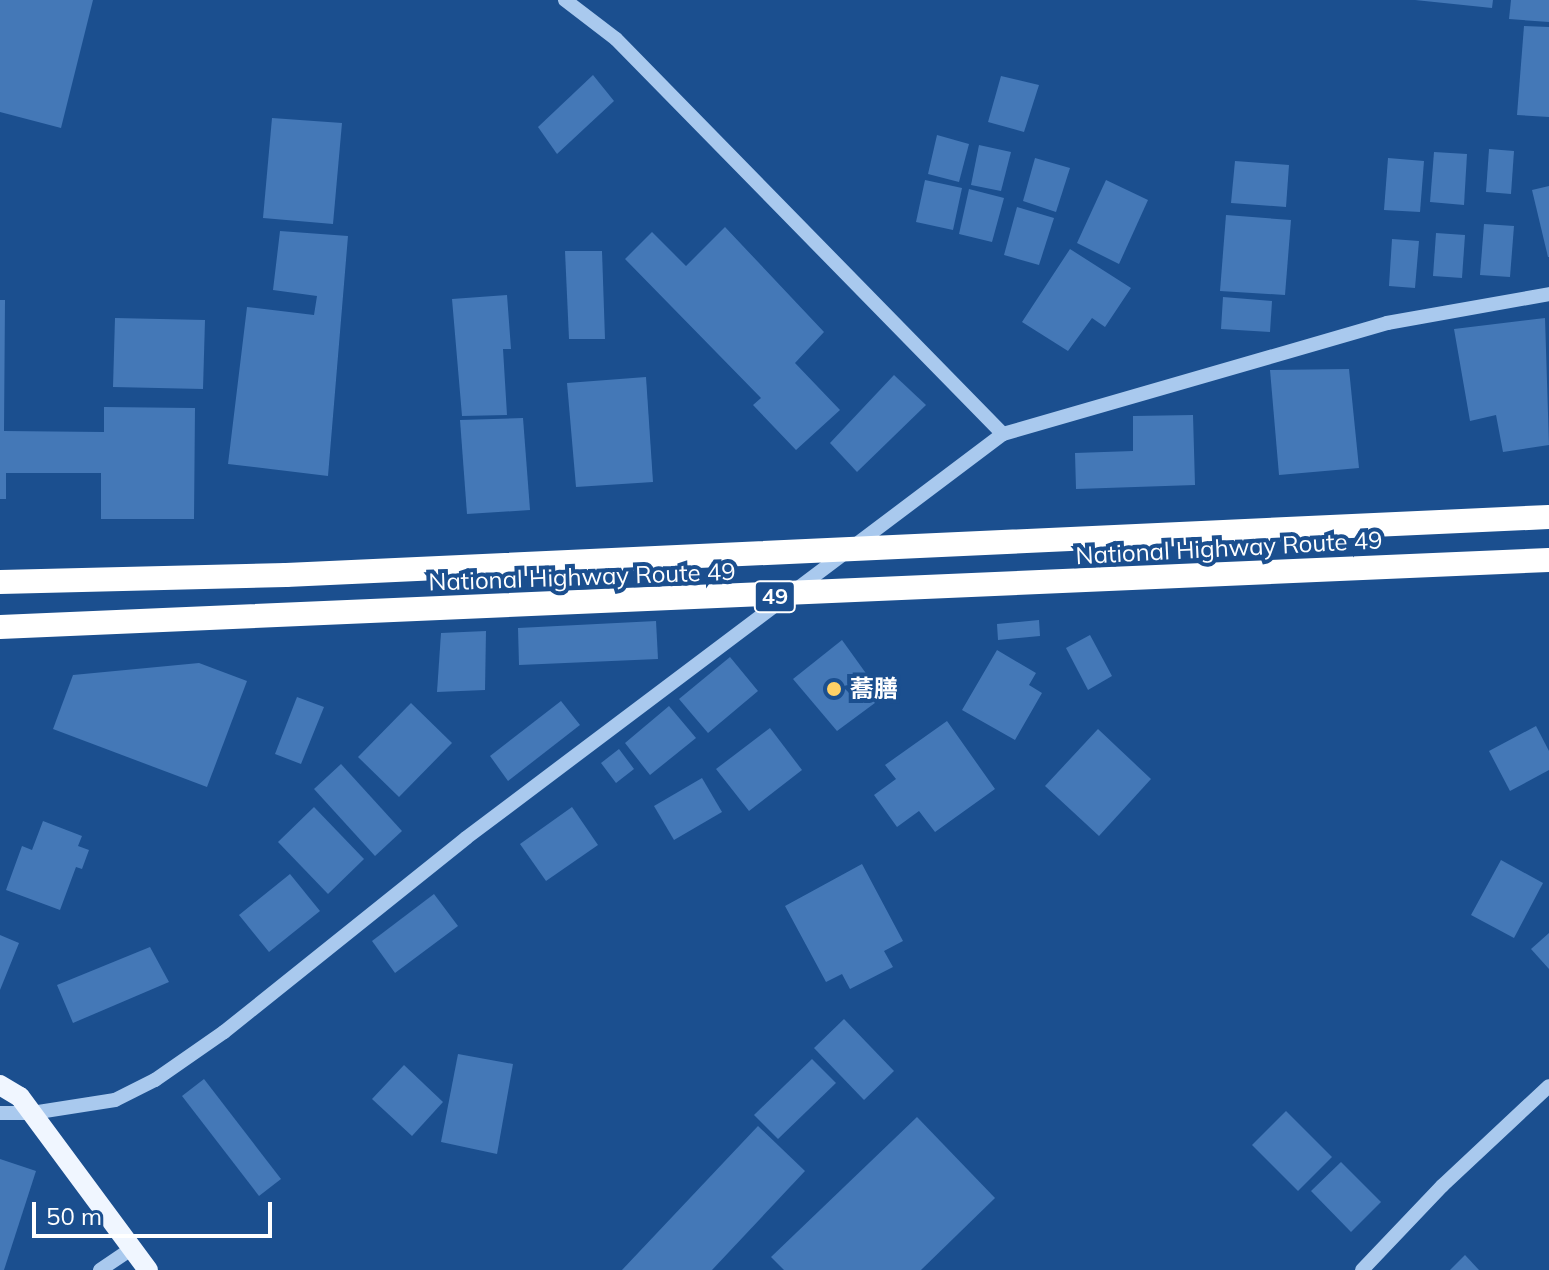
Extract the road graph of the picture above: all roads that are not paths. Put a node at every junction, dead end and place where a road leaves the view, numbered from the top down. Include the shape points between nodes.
1 (565, 0) edge
2 (1549, 294) edge
3 (1003, 434) junction
4 (1549, 517) edge
5 (849, 550) junction
6 (1549, 560) edge
7 (0, 582) edge
8 (786, 596) junction
9 (0, 627) edge
10 (0, 1085) edge
11 (1549, 1086) edge
12 (0, 1113) edge
13 (32, 1113) junction
14 (130, 1250) junction
15 (100, 1270) edge
16 (148, 1270) edge
17 (1362, 1270) edge

1 - 3 street via 616,39
2 - 3 street via 1387,323
3 - 5 street
4 - 5 highway, National Highway Route 49 / 49
5 - 7 highway, National Highway Route 49 / 49
5 - 8 street
6 - 8 highway, National Highway Route 49 / 49
8 - 9 highway, National Highway Route 49 / 49
8 - 13 street via 155,1080 115,1100
10 - 13 main road via 20,1097
11 - 17 street
12 - 13 street
13 - 14 main road
14 - 15 street
14 - 16 main road

